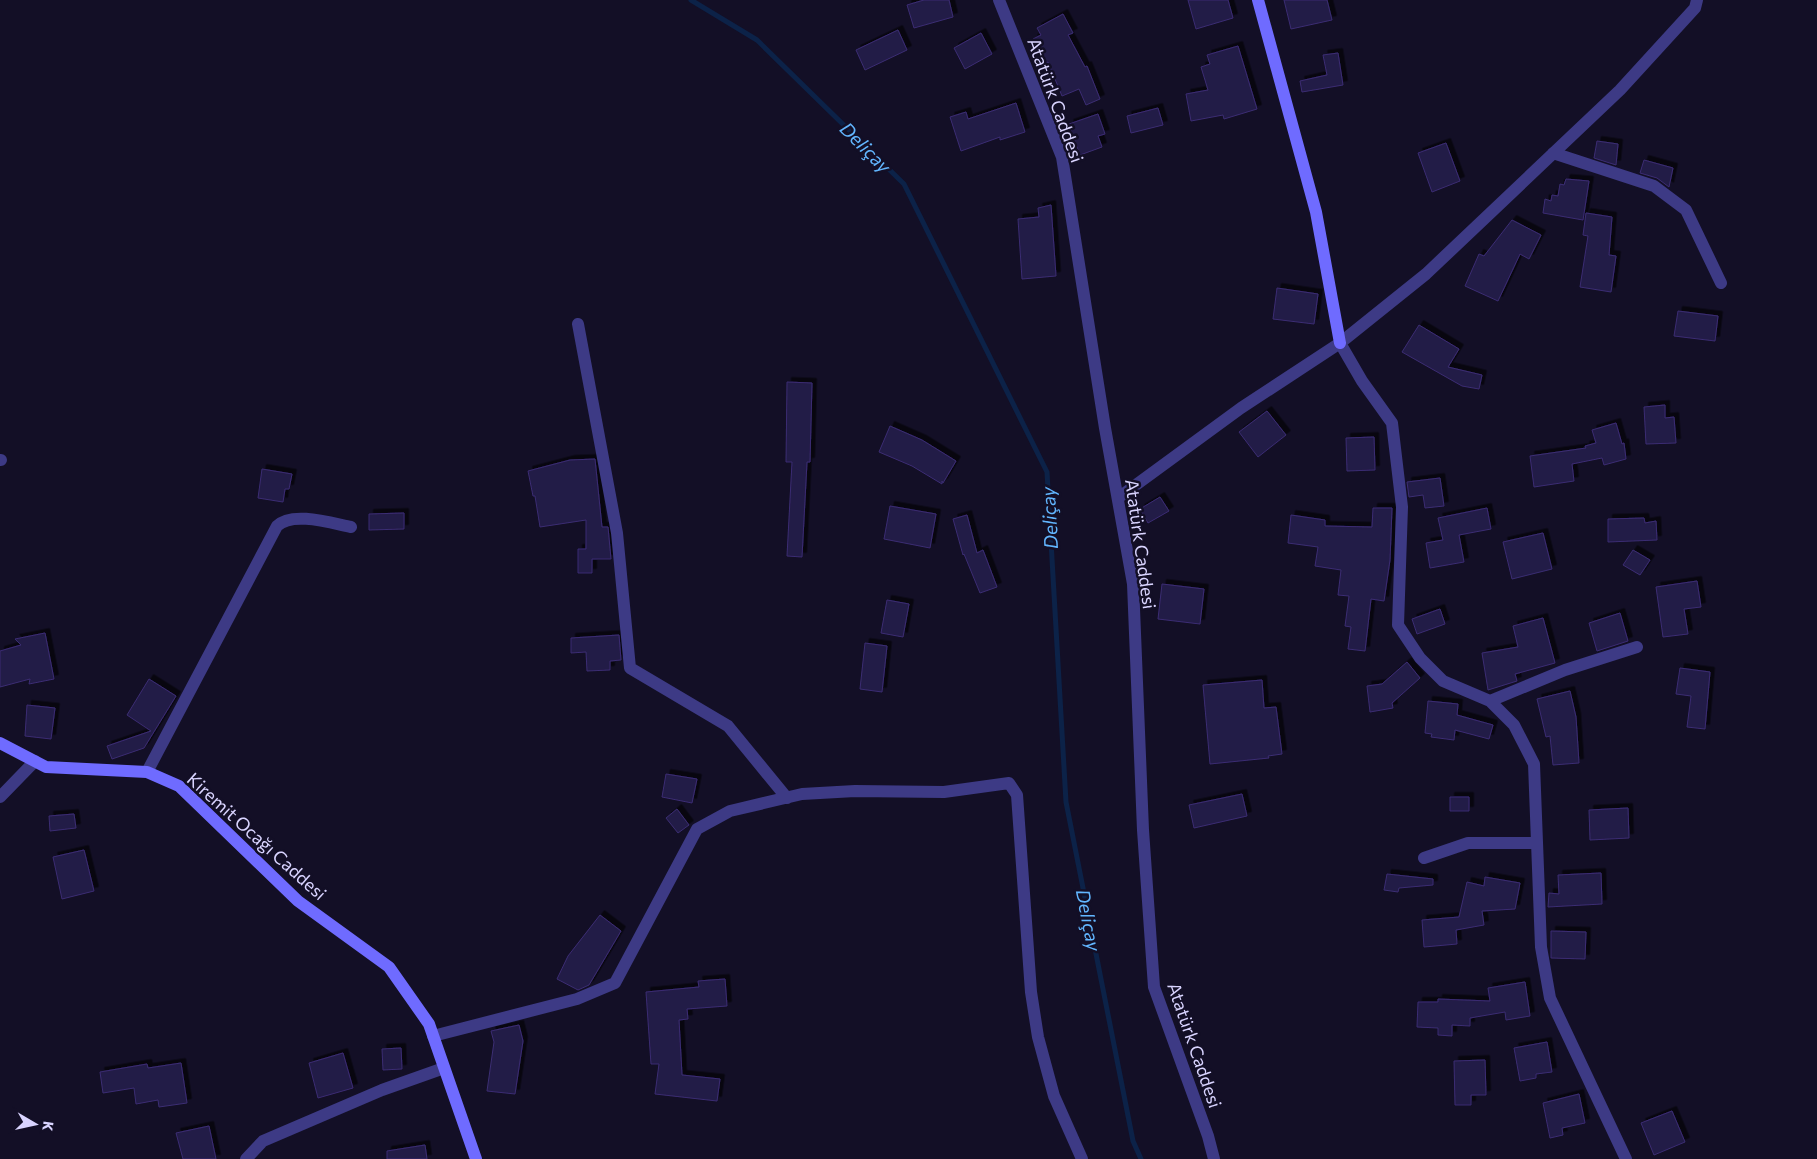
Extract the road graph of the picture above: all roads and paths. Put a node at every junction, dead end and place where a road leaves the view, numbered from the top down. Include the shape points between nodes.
1 (999, 0) edge
2 (1258, 0) edge
3 (1697, 0) edge
4 (1553, 153) junction
5 (1721, 283) dead end
6 (578, 324) dead end
7 (1340, 343) junction
8 (1118, 498) junction
9 (351, 527) dead end
10 (1637, 647) dead end
11 (1490, 701) junction
12 (0, 743) edge
13 (35, 761) junction
14 (147, 772) junction
15 (0, 797) edge
16 (787, 798) junction
17 (1537, 843) junction
18 (1424, 858) dead end
19 (433, 1036) junction
20 (444, 1068) junction
21 (246, 1159) edge
22 (476, 1159) edge
23 (1082, 1159) edge
24 (1214, 1159) edge
25 (1626, 1159) edge

1 - 8 street, Atatürk Caddesi via 1062,157
2 - 7 street via 1316,212
3 - 4 street via 1695,8 1620,90
4 - 5 street via 1654,186 1686,210
4 - 7 street via 1426,274
6 - 16 street via 617,532 630,668 728,726
7 - 8 street via 1241,408
7 - 11 street via 1362,382 1392,423 1402,508 1398,625 1420,658 1443,680
8 - 24 street, Atatürk Caddesi via 1133,584 1143,830 1154,987
9 - 14 street via 294,518 283,520 277,526
10 - 11 street via 1566,670
11 - 17 street via 1514,725 1534,764
12 - 13 street, Kiremit Ocağı Caddesi
13 - 14 street, Kiremit Ocağı Caddesi via 46,766
13 - 15 street
14 - 19 street, Kiremit Ocağı Caddesi via 178,786 298,901 389,967 429,1024
16 - 19 street via 730,812 697,829 615,983 577,999
16 - 23 street via 855,791 944,792 1009,783 1017,795 1031,992 1038,1037 1054,1096
17 - 18 street via 1468,843
17 - 25 street via 1541,947 1550,998
19 - 20 street, Kiremit Ocağı Caddesi
20 - 21 street via 382,1090 263,1141
20 - 22 street, Kiremit Ocağı Caddesi

